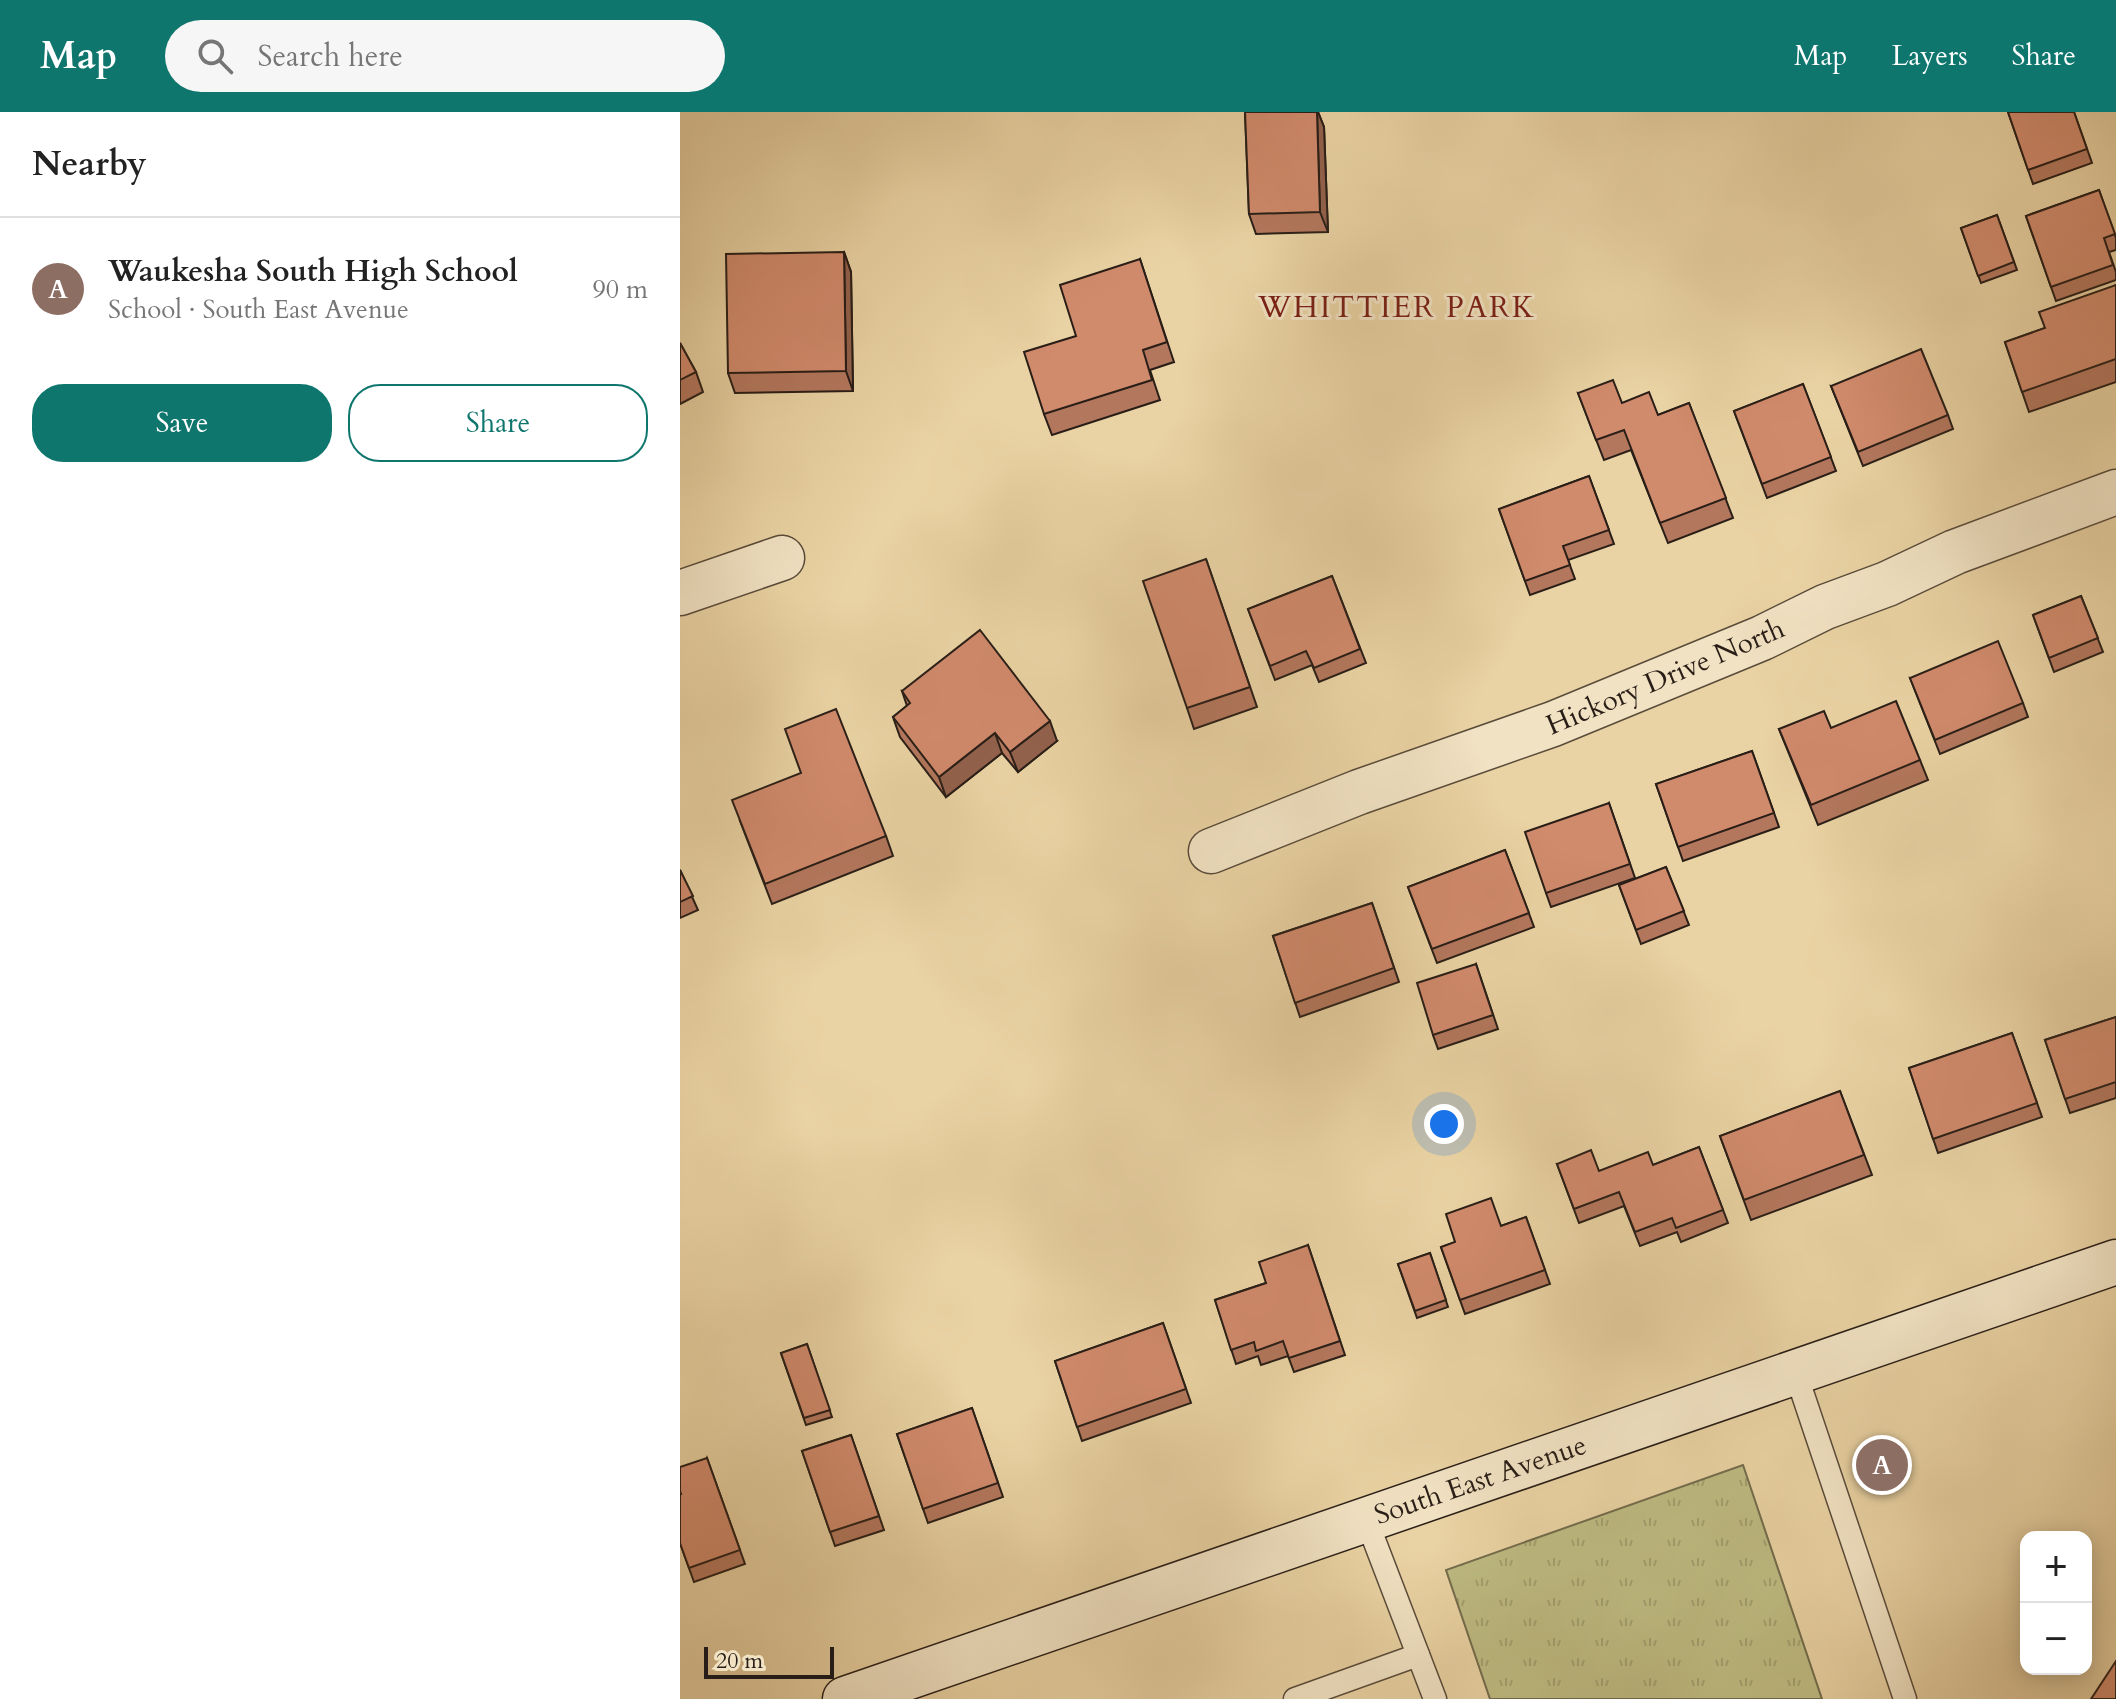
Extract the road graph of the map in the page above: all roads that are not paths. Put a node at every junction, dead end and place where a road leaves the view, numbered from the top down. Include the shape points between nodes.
1 (2116, 492) edge
2 (782, 558) dead end
3 (680, 593) edge
4 (1211, 851) dead end
5 (2116, 1262) edge
6 (1795, 1371) junction
7 (1366, 1519) junction
8 (1418, 1655) junction
9 (866, 1696) edge
10 (1295, 1699) edge
11 (1435, 1699) edge
12 (1905, 1699) edge

1 - 4 main road, Hickory Drive North via 1955,552 1553,724
2 - 3 main road
5 - 6 main road, South East Avenue
6 - 7 main road, South East Avenue
6 - 12 lane
7 - 8 lane
7 - 9 main road, South East Avenue
8 - 10 lane
8 - 11 lane

